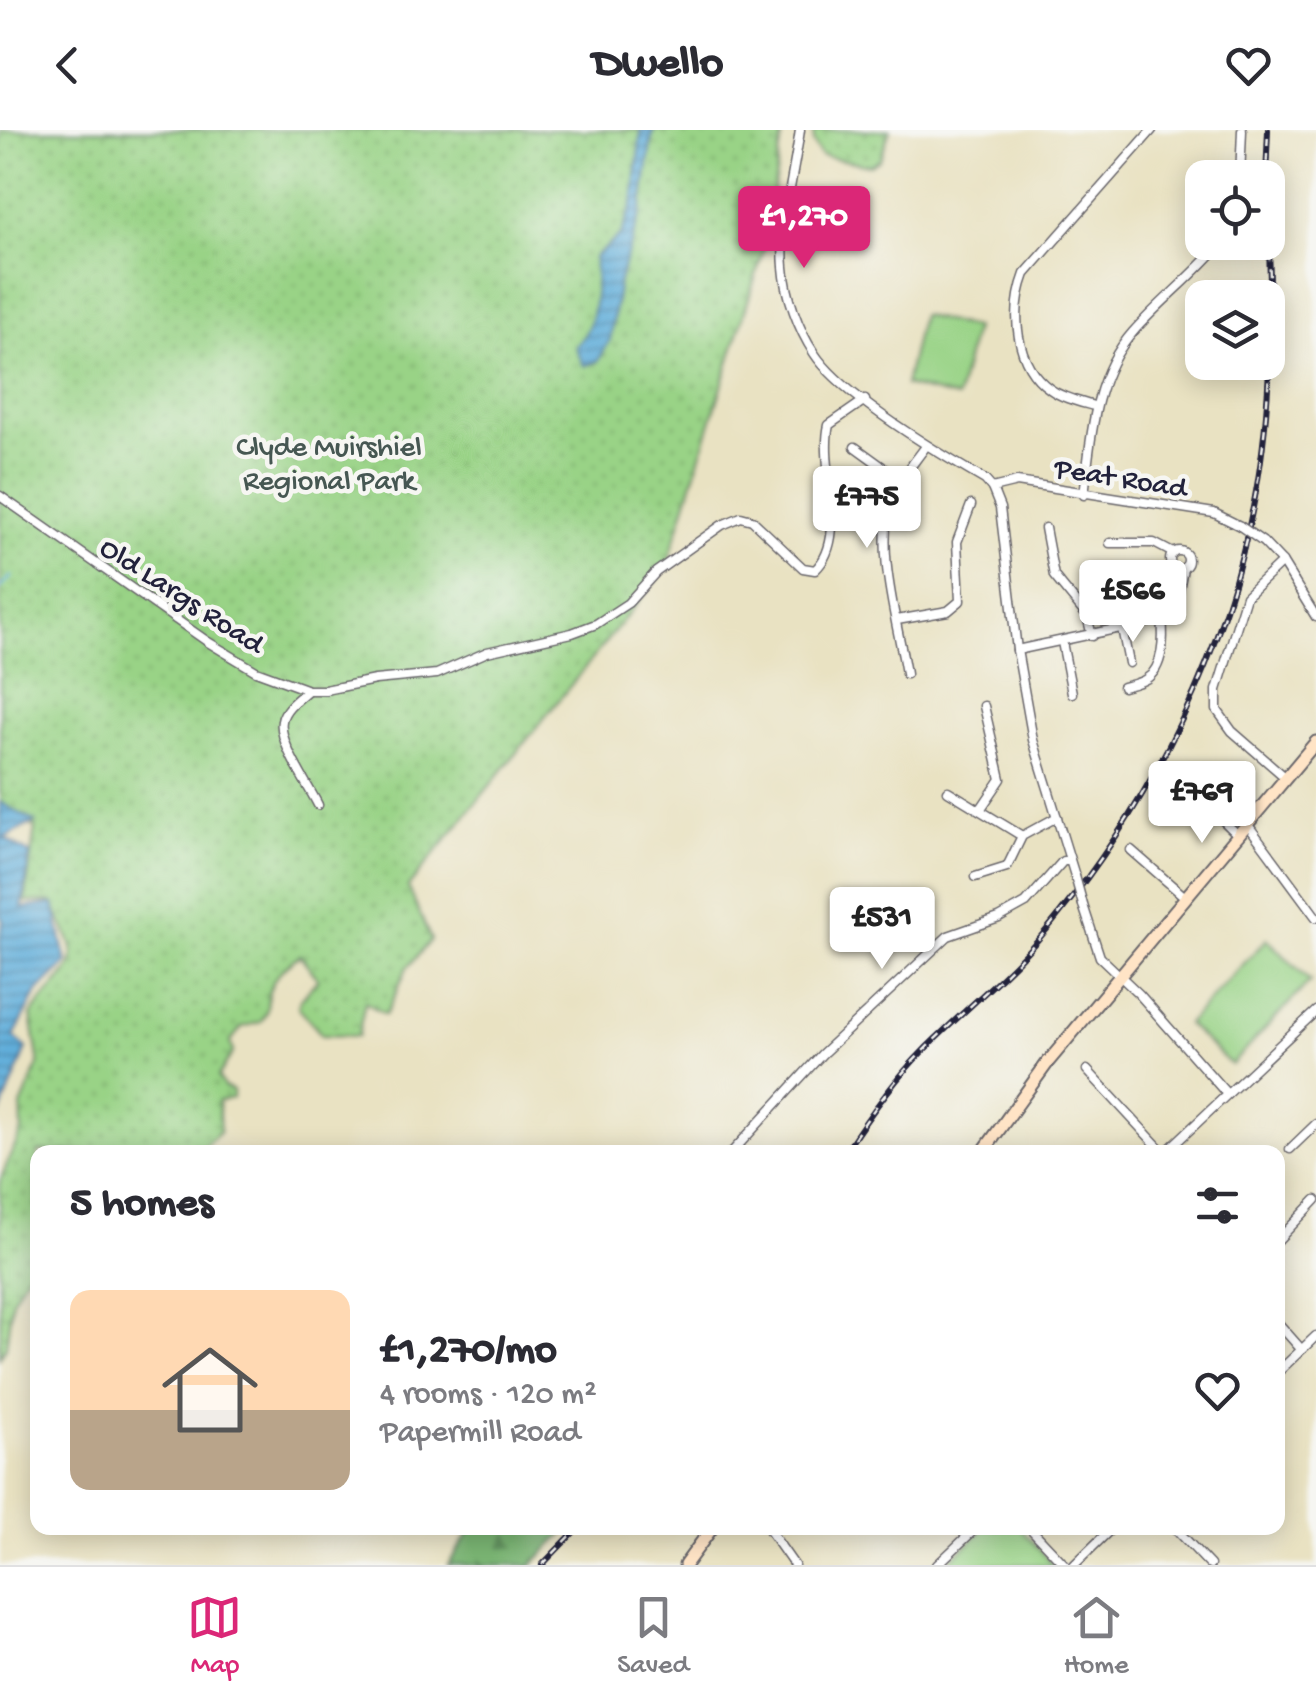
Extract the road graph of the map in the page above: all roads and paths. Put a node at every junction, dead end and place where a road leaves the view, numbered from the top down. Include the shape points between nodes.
1 (800, 130) edge
2 (1152, 130) edge
3 (1242, 130) edge
4 (1241, 160) edge
5 (1206, 260) edge
6 (864, 400) junction
7 (1094, 406) junction
8 (855, 446) dead end
9 (926, 446) junction
10 (902, 480) junction
11 (992, 488) junction
12 (1084, 495) junction
13 (0, 496) edge
14 (971, 505) dead end
15 (1045, 528) dead end
16 (1110, 543) dead end
17 (1282, 562) junction
18 (1316, 617) edge
19 (1162, 619) junction
20 (897, 620) junction
21 (1122, 628) junction
22 (1092, 636) junction
23 (1062, 642) junction
24 (1017, 650) junction
25 (1130, 664) dead end
26 (906, 674) dead end
27 (1123, 687) dead end
28 (308, 690) junction
29 (1072, 693) dead end
30 (984, 706) dead end
31 (1315, 748) edge
32 (1180, 778) dead end
33 (1286, 778) junction
34 (948, 791) dead end
35 (318, 804) dead end
36 (980, 810) junction
37 (1057, 817) junction
38 (1248, 825) junction
39 (1022, 836) junction
40 (1238, 836) junction
41 (1130, 850) dead end
42 (1070, 861) junction
43 (975, 877) dead end
44 (1316, 895) edge
45 (1094, 896) dead end
46 (1185, 896) junction
47 (1308, 903) junction
48 (1083, 907) junction
49 (1316, 917) edge
50 (1122, 978) junction
51 (1316, 1011) edge
52 (1087, 1070) dead end
53 (1227, 1094) junction
54 (1316, 1124) edge
55 (738, 1145) edge
56 (992, 1145) edge
57 (1157, 1145) edge
58 (1172, 1145) edge
59 (1290, 1149) dead end
60 (1316, 1200) edge
61 (1285, 1233) edge
62 (1285, 1331) edge
63 (1316, 1336) edge
64 (1302, 1349) junction
65 (1285, 1365) edge
66 (707, 1535) edge
67 (773, 1535) edge
68 (969, 1535) edge
69 (1037, 1535) edge
70 (1105, 1535) edge
71 (1181, 1535) edge
72 (1206, 1564) edge
73 (685, 1565) edge
74 (794, 1565) edge
75 (937, 1565) edge
76 (1065, 1565) edge
77 (1074, 1565) edge

1 - 6 street via 784,239 789,294 814,354
2 - 7 street via 1025,274 1019,290 1018,331 1026,361 1051,390
3 - 4 street
5 - 7 street via 1132,333
6 - 9 street
6 - 28 street, Old Largs Road via 829,425 832,519 828,547 815,570 803,568 742,517 656,572 628,604 596,624 487,652 437,674
7 - 12 street
8 - 10 street
9 - 10 street
9 - 11 street
10 - 20 street via 890,506 886,549
11 - 12 street, Peat Road via 1017,482
11 - 24 street
12 - 17 street, Peat Road, bridge via 1214,513 1263,542
13 - 28 street, Old Largs Road via 208,642 256,671
14 - 20 street via 957,542 960,601 948,611
15 - 22 street via 1054,576 1087,616
16 - 19 street via 1154,543 1186,555 1178,596
17 - 18 street, Peat Road
17 - 33 street via 1244,600 1217,710
19 - 21 street
19 - 27 street via 1164,639 1154,669
20 - 26 street
21 - 22 street
21 - 25 street
22 - 23 street
23 - 24 street
23 - 29 street
24 - 37 street via 1033,740
28 - 35 street via 286,710 283,737
30 - 36 street via 1001,780
31 - 33 main road
32 - 40 street
33 - 38 main road
34 - 36 street
36 - 39 street
37 - 39 street
37 - 42 street
38 - 40 main road
38 - 47 street
39 - 43 street via 1007,868
40 - 46 main road
41 - 46 street
42 - 48 street, bridge
42 - 55 street via 1062,861 1026,903 948,936 822,1054
44 - 47 street
45 - 48 street
46 - 50 main road
47 - 49 street
48 - 50 street via 1100,956
50 - 53 street
50 - 56 main road via 1048,1062
51 - 53 street
52 - 57 street
53 - 58 street
54 - 59 street
60 - 61 street
62 - 64 street
63 - 64 street
64 - 65 street
66 - 73 main road
67 - 74 street
68 - 75 street
69 - 76 street
70 - 77 street
71 - 72 street

